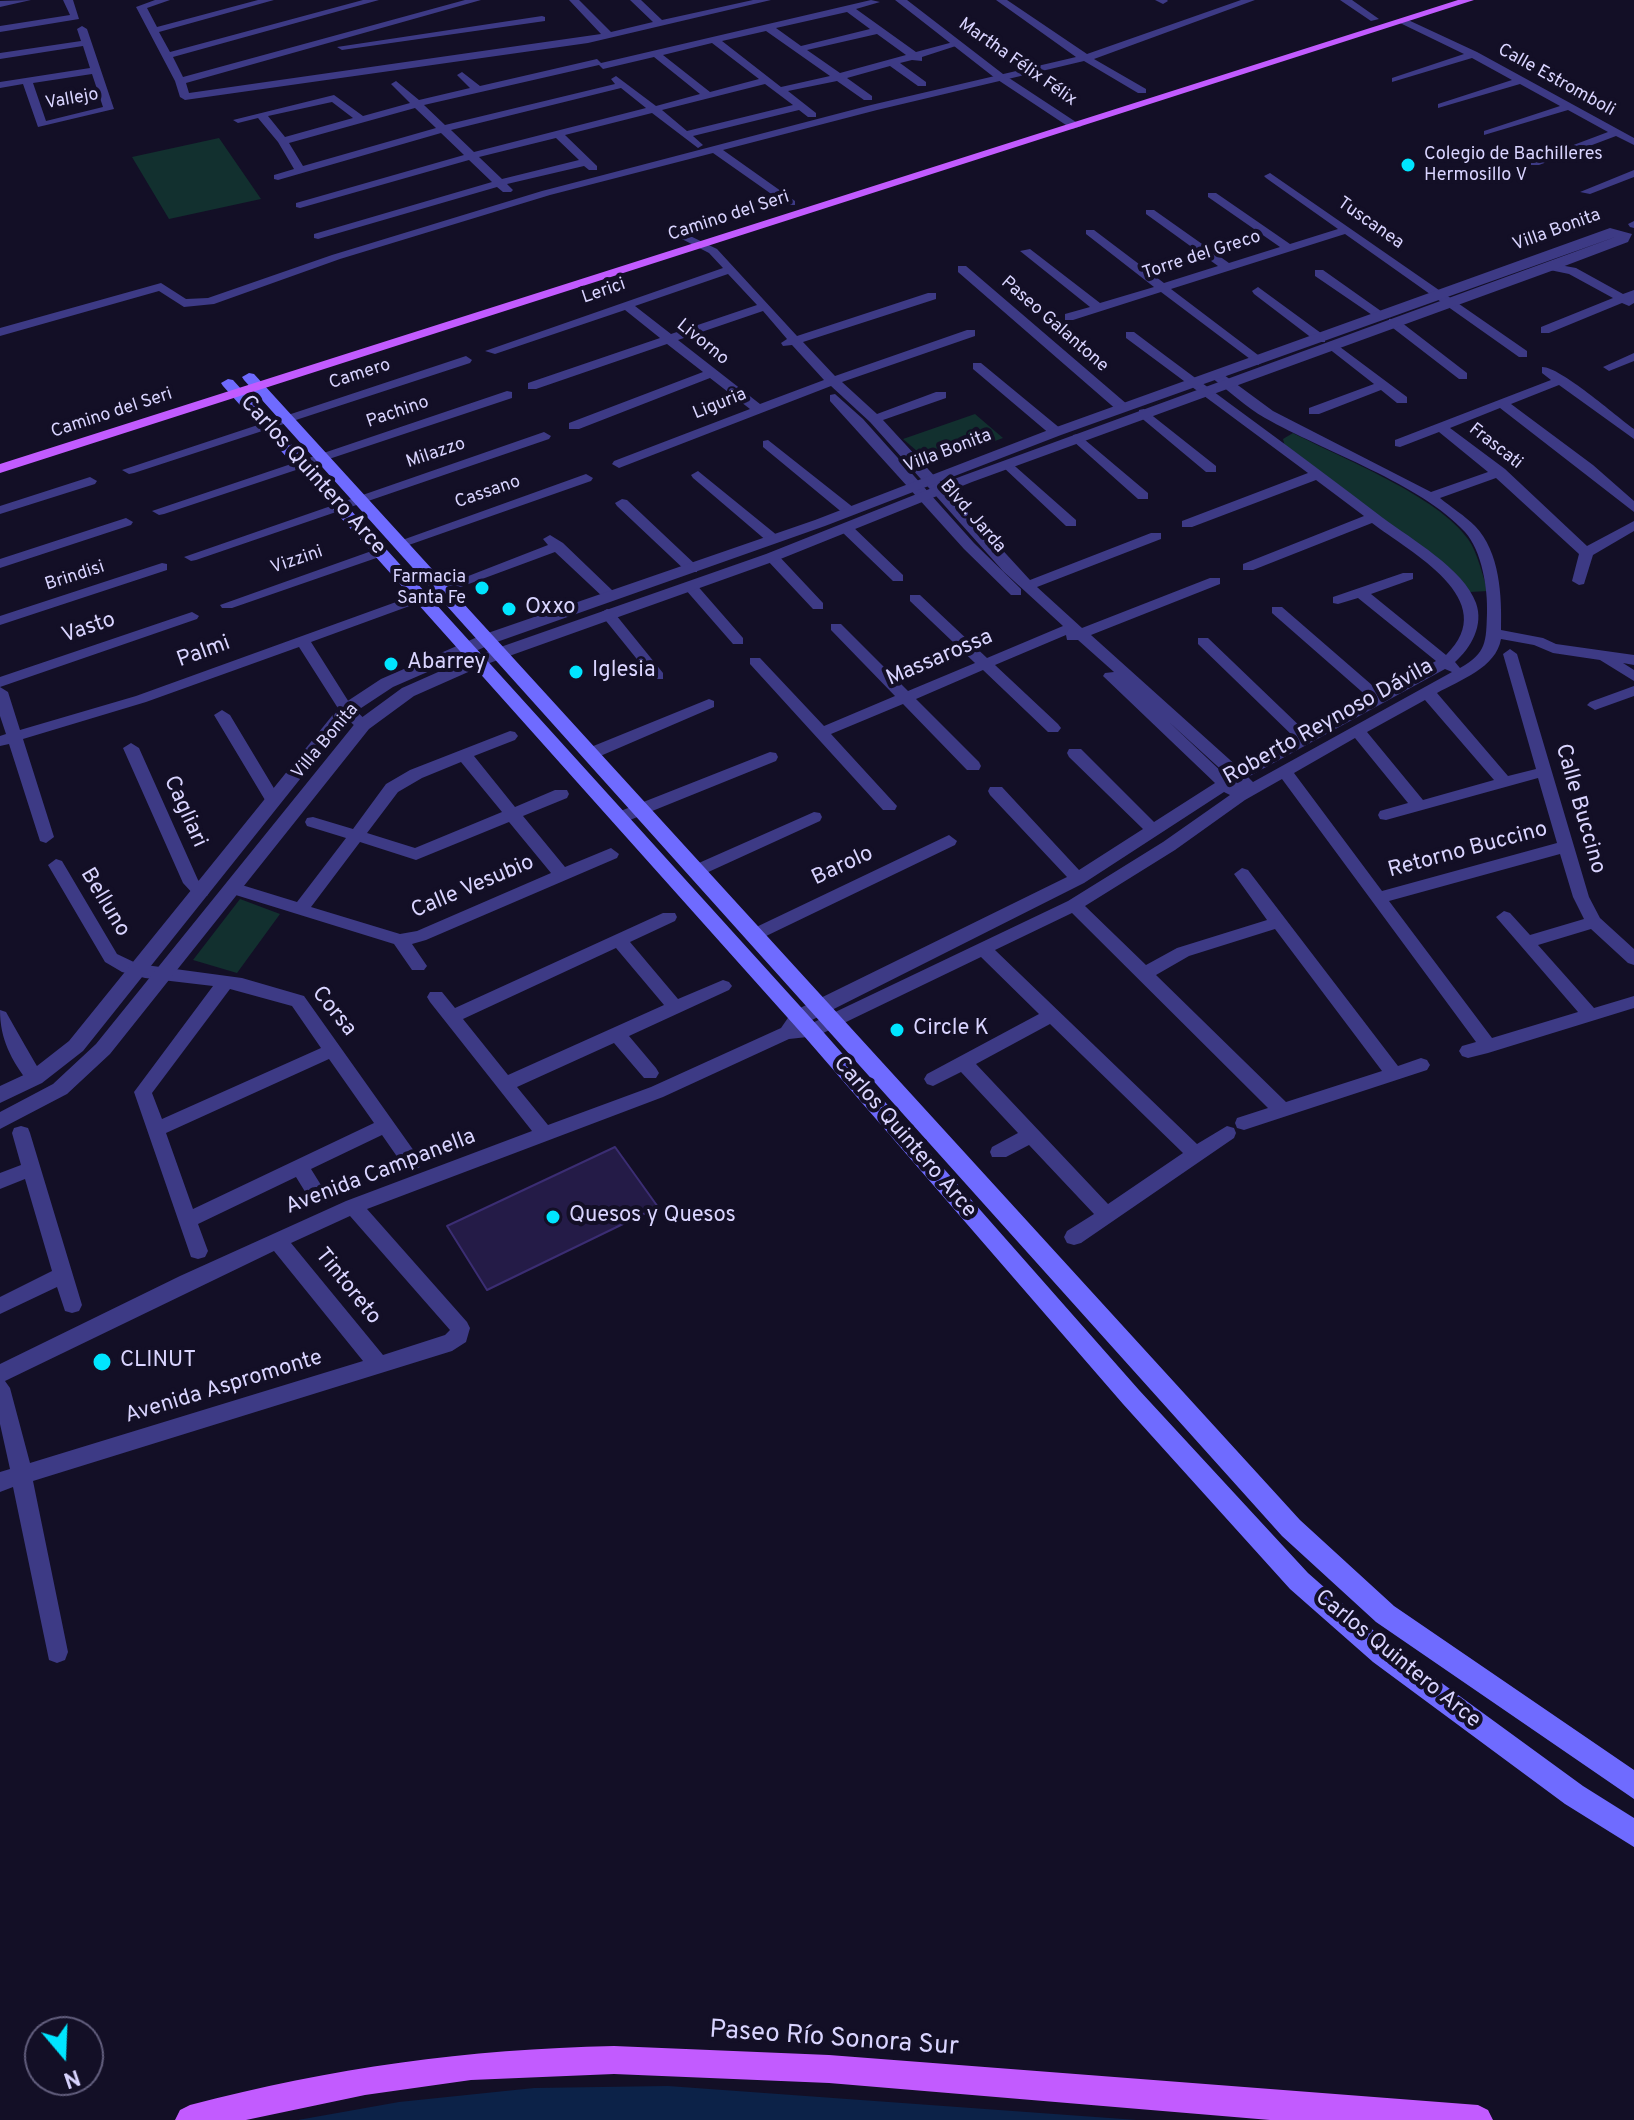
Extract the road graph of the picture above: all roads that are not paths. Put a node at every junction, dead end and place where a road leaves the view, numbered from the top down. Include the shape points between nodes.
1 (26, 0) edge
2 (68, 0) edge
3 (165, 0) edge
4 (269, 0) edge
5 (374, 0) edge
6 (476, 0) edge
7 (574, 0) edge
8 (766, 0) edge
9 (900, 0) edge
10 (1003, 0) edge
11 (1345, 0) edge
12 (1431, 0) edge
13 (1469, 0) edge
14 (639, 1) edge
15 (1244, 1) edge
16 (454, 2) edge
17 (875, 2) edge
18 (0, 4) edge
19 (848, 8) junction
20 (1404, 16) junction
21 (542, 19) dead end
22 (1374, 19) junction
23 (78, 23) junction
24 (660, 24) junction
25 (768, 27) junction
26 (484, 28) junction
27 (0, 29) edge
28 (879, 30) junction
29 (153, 31) junction
30 (608, 35) junction
31 (714, 40) junction
32 (86, 43) junction
33 (960, 47) junction
34 (799, 49) junction
35 (290, 52) junction
36 (1468, 52) junction
37 (497, 53) junction
38 (656, 54) junction
39 (0, 56) edge
40 (166, 56) junction
41 (1085, 58) junction
42 (907, 59) junction
43 (596, 62) junction
44 (504, 65) dead end
45 (95, 70) junction
46 (462, 75) dead end
47 (999, 76) junction
48 (839, 77) junction
49 (27, 80) junction
50 (768, 80) junction
51 (1396, 80) dead end
52 (1522, 80) junction
53 (180, 81) junction
54 (396, 84) dead end
55 (922, 84) dead end
56 (0, 85) edge
57 (622, 85) junction
58 (478, 90) junction
59 (1142, 91) junction
60 (783, 92) junction
61 (708, 95) junction
62 (185, 97) junction
63 (868, 98) dead end
64 (417, 104) junction
65 (802, 106) junction
66 (1442, 106) dead end
67 (1569, 106) junction
68 (188, 109) dead end
69 (652, 110) junction
70 (812, 115) dead end
71 (262, 116) junction
72 (1062, 117) junction
73 (361, 119) junction
74 (238, 120) dead end
75 (1076, 126) junction
76 (443, 129) junction
77 (1617, 132) junction
78 (1488, 133) dead end
79 (558, 134) junction
80 (684, 135) junction
81 (283, 141) junction
82 (1634, 142) edge
83 (698, 145) dead end
84 (715, 149) junction
85 (471, 156) junction
86 (586, 162) junction
87 (1535, 163) dead end
88 (300, 170) junction
89 (597, 171) dead end
90 (1634, 173) edge
91 (1270, 176) dead end
92 (278, 177) dead end
93 (499, 183) junction
94 (1586, 192) dead end
95 (512, 195) dead end
96 (1212, 195) dead end
97 (791, 203) junction
98 (300, 205) dead end
99 (1150, 212) dead end
100 (335, 213) junction
101 (1346, 230) junction
102 (1090, 232) dead end
103 (318, 236) dead end
104 (691, 241) junction
105 (1289, 248) junction
106 (1026, 251) dead end
107 (1577, 256) junction
108 (1227, 267) junction
109 (1549, 267) junction
110 (962, 269) dead end
111 (723, 271) junction
112 (1319, 273) dead end
113 (1591, 276) junction
114 (552, 280) junction
115 (1162, 288) junction
116 (1258, 291) dead end
117 (546, 295) junction
118 (932, 296) dead end
119 (1444, 298) junction
120 (1631, 299) edge
121 (625, 304) junction
122 (759, 307) junction
123 (1099, 308) junction
124 (1069, 317) dead end
125 (1388, 319) junction
126 (1545, 330) dead end
127 (0, 332) edge
128 (971, 333) dead end
129 (1130, 335) dead end
130 (668, 339) junction
131 (790, 342) junction
132 (1326, 342) junction
133 (491, 351) dead end
134 (1523, 354) dead end
135 (1634, 357) edge
136 (466, 360) dead end
137 (1258, 361) junction
138 (977, 366) dead end
139 (1609, 367) dead end
140 (1546, 370) dead end
141 (711, 373) junction
142 (1463, 376) dead end
143 (1221, 379) junction
144 (1561, 380) junction
145 (254, 382) junction
146 (828, 383) junction
147 (1383, 385) junction
148 (532, 386) dead end
149 (1200, 387) junction
150 (233, 388) junction
151 (507, 395) dead end
152 (941, 395) dead end
153 (1402, 400) dead end
154 (1503, 404) junction
155 (1123, 408) junction
156 (758, 409) junction
157 (1314, 411) dead end
158 (1144, 413) junction
159 (287, 418) junction
160 (875, 419) junction
161 (265, 425) junction
162 (574, 426) dead end
163 (1440, 427) junction
164 (1296, 430) junction
165 (1056, 432) junction
166 (1634, 435) edge
167 (544, 436) dead end
168 (1078, 438) junction
169 (1271, 438) junction
170 (1400, 443) dead end
171 (768, 444) dead end
172 (0, 455) edge
173 (323, 458) junction
174 (619, 464) dead end
175 (1008, 464) junction
176 (302, 465) junction
177 (0, 469) edge
178 (1211, 469) dead end
179 (129, 470) dead end
180 (1500, 472) junction
181 (1319, 474) junction
182 (698, 475) dead end
183 (586, 478) dead end
184 (90, 481) dead end
185 (929, 487) junction
186 (1143, 496) dead end
187 (1430, 497) junction
188 (361, 499) junction
189 (622, 503) dead end
190 (339, 507) junction
191 (1634, 508) edge
192 (0, 510) edge
193 (159, 511) dead end
194 (848, 520) junction
195 (1369, 520) junction
196 (126, 522) dead end
197 (1071, 523) dead end
198 (1187, 524) dead end
199 (1634, 525) edge
200 (1156, 536) dead end
201 (773, 539) junction
202 (401, 543) junction
203 (380, 552) junction
204 (1586, 553) junction
205 (191, 557) dead end
206 (772, 557) junction
207 (0, 564) edge
208 (162, 567) dead end
209 (1248, 567) dead end
210 (1408, 576) dead end
211 (691, 577) junction
212 (898, 578) dead end
213 (1215, 581) dead end
214 (1579, 581) dead end
215 (1032, 584) junction
216 (442, 589) junction
217 (1360, 592) junction
218 (1466, 595) junction
219 (421, 597) junction
220 (915, 598) dead end
221 (1495, 598) junction
222 (1338, 600) dead end
223 (608, 604) junction
224 (227, 605) dead end
225 (818, 606) dead end
226 (1277, 610) dead end
227 (192, 616) dead end
228 (0, 621) edge
229 (836, 627) dead end
230 (1071, 633) junction
231 (1495, 633) junction
232 (302, 640) junction
233 (738, 641) dead end
234 (1203, 641) dead end
235 (494, 646) junction
236 (1553, 648) junction
237 (1594, 652) junction
238 (1634, 652) edge
239 (1488, 654) junction
240 (1510, 654) junction
241 (472, 655) junction
242 (1442, 658) junction
243 (1634, 660) edge
244 (755, 661) dead end
245 (984, 663) junction
246 (1462, 675) junction
247 (658, 676) dead end
248 (1634, 676) edge
249 (0, 682) edge
250 (1634, 691) edge
251 (0, 692) edge
252 (1428, 693) junction
253 (908, 697) junction
254 (1378, 698) junction
255 (709, 704) dead end
256 (1595, 705) dead end
257 (346, 710) junction
258 (222, 715) dead end
259 (363, 725) junction
260 (1053, 728) dead end
261 (1357, 730) junction
262 (823, 732) junction
263 (510, 736) dead end
264 (1303, 737) junction
265 (8, 739) edge
266 (131, 748) dead end
267 (592, 753) junction
268 (1075, 753) dead end
269 (464, 755) junction
270 (770, 757) dead end
271 (973, 766) dead end
272 (1284, 771) junction
273 (1546, 771) junction
274 (1505, 783) junction
275 (1238, 786) junction
276 (996, 791) dead end
277 (561, 794) dead end
278 (273, 800) junction
279 (889, 806) dead end
280 (1419, 806) junction
281 (642, 809) junction
282 (511, 814) junction
283 (1386, 815) dead end
284 (814, 817) dead end
285 (619, 818) junction
286 (313, 822) dead end
287 (1154, 831) junction
288 (357, 836) junction
289 (46, 837) dead end
290 (949, 841) dead end
291 (1568, 846) junction
292 (611, 854) dead end
293 (56, 865) dead end
294 (698, 870) junction
295 (1242, 874) dead end
296 (562, 875) junction
297 (1078, 879) junction
298 (232, 888) junction
299 (201, 892) junction
300 (1379, 898) junction
301 (1078, 910) junction
302 (299, 911) junction
303 (669, 917) dead end
304 (1504, 917) dead end
305 (1279, 922) junction
306 (1594, 922) junction
307 (756, 934) junction
308 (400, 940) junction
309 (619, 940) junction
310 (1526, 942) junction
311 (983, 949) junction
312 (1634, 959) edge
313 (418, 966) dead end
314 (135, 971) junction
315 (163, 975) junction
316 (1142, 975) junction
317 (225, 983) junction
318 (723, 986) dead end
319 (436, 997) dead end
320 (1634, 1002) edge
321 (675, 1007) junction
322 (828, 1012) junction
323 (1052, 1015) junction
324 (1591, 1016) junction
325 (0, 1017) edge
326 (451, 1017) junction
327 (798, 1027) junction
328 (617, 1034) junction
329 (1488, 1046) junction
330 (333, 1050) junction
331 (1468, 1051) dead end
332 (964, 1063) junction
333 (1421, 1065) dead end
334 (650, 1073) dead end
335 (1394, 1074) junction
336 (35, 1078) junction
337 (933, 1079) dead end
338 (504, 1085) junction
339 (0, 1095) edge
340 (1281, 1109) junction
341 (0, 1121) edge
342 (1244, 1123) dead end
343 (386, 1125) junction
344 (157, 1129) junction
345 (21, 1133) dead end
346 (1227, 1133) dead end
347 (545, 1135) junction
348 (1031, 1135) junction
349 (999, 1152) dead end
350 (1195, 1153) junction
351 (412, 1163) dead end
352 (300, 1167) junction
353 (30, 1169) junction
354 (0, 1181) edge
355 (319, 1198) dead end
356 (353, 1206) junction
357 (1105, 1213) junction
358 (188, 1220) junction
359 (1074, 1237) dead end
360 (277, 1240) junction
361 (198, 1251) dead end
362 (1047, 1255) junction
363 (1019, 1269) junction
364 (63, 1275) junction
365 (72, 1305) dead end
366 (0, 1306) edge
367 (379, 1365) junction
368 (0, 1374) edge
369 (0, 1388) edge
370 (22, 1475) junction
371 (0, 1482) edge
372 (57, 1652) dead end
373 (1634, 1786) edge
374 (1634, 1834) edge
375 (190, 2120) edge
376 (1478, 2120) edge

1 - 18 street
2 - 23 street
3 - 29 street via 141,6
4 - 29 street
5 - 40 street
6 - 16 street
7 - 30 street
8 - 24 street
9 - 33 street, Martha Félix Félix
10 - 41 street
11 - 22 street
12 - 20 main road
13 - 20 main road, Camino del Seri
14 - 24 street
15 - 41 street
16 - 35 street
17 - 19 street
19 - 25 street
19 - 28 street
20 - 22 main road, Camino del Seri
20 - 36 street, Calle Estromboli
20 - 75 main road, Camino del Seri
21 - 26 street
22 - 59 main road, Camino del Seri
23 - 27 street
23 - 32 street
24 - 30 street
25 - 31 street
25 - 34 street
26 - 35 street
26 - 37 street
28 - 34 street
28 - 42 street
29 - 40 street
30 - 37 street
31 - 38 street
31 - 50 street
32 - 39 street
32 - 45 street
33 - 42 street
33 - 47 street, Martha Félix Félix
34 - 48 street
35 - 53 street
36 - 51 street
36 - 52 street, Calle Estromboli
37 - 44 street
37 - 62 street
38 - 43 street
38 - 61 street
40 - 53 street
41 - 47 street
41 - 59 street
42 - 48 street
42 - 55 street
43 - 57 street
43 - 58 street
45 - 49 street
45 - 49 street, Vallejo via 109,109 37,126
46 - 58 street
47 - 72 street, Martha Félix Félix
47 - 84 street
48 - 60 street
48 - 63 street
49 - 56 street
50 - 60 street
50 - 61 street
52 - 66 street
52 - 67 street, Calle Estromboli
53 - 62 street
54 - 64 street
57 - 69 street
57 - 76 street
58 - 64 street
59 - 72 main road, Camino del Seri
60 - 65 street
61 - 69 street
62 - 68 street
64 - 73 street
64 - 76 street
65 - 70 street
65 - 80 street
67 - 77 street, Calle Estromboli
67 - 78 street
69 - 79 street
69 - 80 street
71 - 73 street via 334,98
71 - 74 street
71 - 81 street
72 - 75 street, Martha Félix Félix
72 - 97 main road, Camino del Seri
73 - 81 street
75 - 104 main road, Camino del Seri
76 - 85 street
76 - 88 street
77 - 82 street, Calle Estromboli
77 - 87 street
79 - 85 street
79 - 86 street
80 - 83 street
81 - 88 street
84 - 97 street
84 - 127 street via 546,193 210,301 184,303 161,287
85 - 93 street
85 - 100 street
86 - 89 street
86 - 93 street
88 - 92 street
90 - 94 street
91 - 101 street, Tuscanea
93 - 95 street
93 - 100 street
96 - 105 street
97 - 104 main road, Camino del Seri
98 - 100 street
99 - 108 street
100 - 103 street
101 - 105 street, Torre del Greco
101 - 119 street, Tuscanea
102 - 115 street
104 - 111 street, Blvd. Jarda
104 - 114 main road, Camino del Seri
104 - 117 main road, Camino del Seri
105 - 108 street, Torre del Greco
106 - 123 street
107 - 109 street, Villa Bonita
107 - 113 street
107 - 119 street, Villa Bonita via 1626,234 1615,231
108 - 115 street, Torre del Greco
109 - 113 street
109 - 119 street, Villa Bonita
110 - 155 street, Paseo Galantone
111 - 121 street, Lerici
111 - 122 street, Blvd. Jarda
112 - 125 street
113 - 120 street
114 - 117 main road
114 - 145 main road, Camino del Seri
115 - 123 street, Torre del Greco
115 - 137 street
116 - 132 street
117 - 145 main road, Camino del Seri
118 - 131 street
119 - 125 street, Villa Bonita
119 - 134 street, Tuscanea
120 - 126 street
121 - 130 street, Livorno
121 - 133 street, Lerici
122 - 130 street
122 - 131 street, Blvd. Jarda
123 - 124 street, Torre del Greco
125 - 132 street, Villa Bonita
125 - 142 street
128 - 146 street, Liguria
129 - 149 street
130 - 141 street, Livorno
130 - 148 street
131 - 146 street, Blvd. Jarda
132 - 137 street, Villa Bonita
132 - 143 street, Villa Bonita
132 - 147 street
135 - 139 street
136 - 159 street, Camero
137 - 143 street, Villa Bonita
138 - 165 street
140 - 144 street
141 - 156 street, Livorno
141 - 162 street
143 - 149 street, Villa Bonita
143 - 164 street
144 - 154 street, Frascati
144 - 166 street
145 - 150 main road, Camino del Seri
145 - 159 main road, Carlos Quintero Arce
146 - 156 street, Liguria
146 - 160 street, Blvd. Jarda
146 - 185 street, Blvd. Jarda
147 - 153 street
147 - 157 street
149 - 155 street, Villa Bonita
149 - 158 street, Villa Bonita
149 - 169 street
150 - 161 main road, Carlos Quintero Arce
150 - 172 main road, Camino del Seri
150 - 177 main road, Camino del Seri
151 - 173 street, Pachino
152 - 160 street
154 - 163 street, Frascati
154 - 191 street
155 - 165 street, Villa Bonita
156 - 174 street, Liguria
158 - 168 street, Villa Bonita
158 - 178 street
159 - 161 street, Camero
159 - 173 main road, Carlos Quintero Arce
160 - 185 street, Blvd. Jarda
161 - 176 main road, Carlos Quintero Arce
161 - 179 street, Camero
163 - 170 street
163 - 180 street, Frascati
164 - 169 street
164 - 187 street
165 - 185 street, Villa Bonita
167 - 188 street, Milazzo
168 - 175 street, Villa Bonita
168 - 186 street
169 - 181 street
171 - 194 street
173 - 176 street, Pachino
173 - 188 main road, Carlos Quintero Arce
175 - 185 street, Villa Bonita
175 - 197 street
176 - 190 main road, Carlos Quintero Arce
176 - 193 street, Pachino
180 - 187 street
180 - 204 street, Frascati
181 - 195 street
181 - 198 street
182 - 201 street
183 - 202 street, Cassano
184 - 192 street
185 - 194 street, Villa Bonita
185 - 215 street, Blvd. Jarda via 996,556
185 - 230 street, Blvd. Jarda via 985,563
187 - 221 street via 1479,541
188 - 190 street, Milazzo
188 - 202 main road, Carlos Quintero Arce
189 - 211 street
190 - 203 main road, Carlos Quintero Arce
190 - 205 street, Milazzo
194 - 201 street, Villa Bonita
194 - 206 street, Villa Bonita
194 - 212 street
195 - 209 street
195 - 218 street via 1443,572
196 - 207 street
199 - 204 street
200 - 215 street
201 - 211 street, Villa Bonita
202 - 216 main road, Carlos Quintero Arce
203 - 219 main road, Carlos Quintero Arce
203 - 224 street, Vizzini
204 - 214 street
206 - 211 street, Villa Bonita
206 - 225 street
208 - 228 street, Brindisi
210 - 217 street
211 - 223 street, Villa Bonita
211 - 233 street
213 - 230 street, Massarossa
215 - 230 street, Blvd. Jarda
216 - 223 street via 553,542
216 - 235 main road, Carlos Quintero Arce
217 - 222 street
217 - 242 street
218 - 221 street
218 - 242 street, Roberto Reynoso Dávila via 1467,641 1458,654
219 - 232 street, Palmi
219 - 241 main road, Carlos Quintero Arce
220 - 245 street
221 - 231 street
223 - 235 street, Villa Bonita
223 - 247 street
226 - 254 street
227 - 249 street, Vasto
229 - 253 street
230 - 245 street, Massarossa
230 - 275 street, Blvd. Jarda
231 - 236 street
231 - 239 street
232 - 257 street
232 - 265 street, Palmi via 141,699
234 - 264 street
235 - 241 street, Villa Bonita
235 - 267 main road, Carlos Quintero Arce
236 - 237 street
236 - 240 street
237 - 238 street
237 - 243 street
237 - 248 street
239 - 240 street
239 - 246 street, Roberto Reynoso Dávila
240 - 273 street, Calle Buccino
241 - 257 street, Villa Bonita via 387,683
241 - 259 street, Villa Bonita
241 - 285 main road, Carlos Quintero Arce
242 - 246 street
242 - 254 street, Roberto Reynoso Dávila
244 - 262 street
245 - 253 street, Massarossa
245 - 260 street
246 - 252 street, Roberto Reynoso Dávila
250 - 256 street
251 - 265 street
252 - 261 street, Roberto Reynoso Dávila
252 - 274 street
253 - 262 street, Massarossa
253 - 271 street
254 - 264 street, Roberto Reynoso Dávila
255 - 267 street
257 - 259 street
257 - 278 street, Villa Bonita
258 - 278 street
259 - 298 street, Villa Bonita
261 - 272 street, Roberto Reynoso Dávila
261 - 280 street
262 - 279 street
263 - 269 street
264 - 275 street, Roberto Reynoso Dávila
265 - 289 street
266 - 299 street, Cagliari via 191,883
267 - 281 main road, Carlos Quintero Arce
268 - 287 street
269 - 282 street, Calle Vesubio
269 - 288 street via 392,788
270 - 281 street
272 - 275 street, Roberto Reynoso Dávila
272 - 300 street, Retorno Buccino
273 - 274 street
273 - 291 street, Calle Buccino
274 - 280 street
275 - 287 street, Roberto Reynoso Dávila
275 - 301 street, Roberto Reynoso Dávila via 1169,846
276 - 297 street
277 - 282 street
278 - 299 street, Villa Bonita
280 - 283 street
281 - 285 street
281 - 294 main road, Carlos Quintero Arce
282 - 288 street via 416,854
282 - 296 street, Calle Vesubio
284 - 294 street
285 - 327 main road, Carlos Quintero Arce
286 - 288 street
287 - 297 street, Roberto Reynoso Dávila
288 - 302 street
290 - 307 street, Barolo
291 - 300 street, Retorno Buccino
291 - 306 street, Calle Buccino via 1577,885
292 - 296 street, Calle Vesubio
293 - 314 street, Belluno via 111,958
294 - 307 main road, Carlos Quintero Arce
295 - 305 street
296 - 308 street, Calle Vesubio
297 - 322 street, Roberto Reynoso Dávila
298 - 302 street
298 - 315 street, Villa Bonita
299 - 314 street, Villa Bonita
300 - 329 street, Retorno Buccino
301 - 311 street, Roberto Reynoso Dávila
301 - 316 street
302 - 308 street
303 - 309 street
304 - 310 street
305 - 316 street via 1183,952
305 - 335 street
306 - 310 street
306 - 312 street, Calle Buccino
307 - 322 main road, Carlos Quintero Arce
308 - 313 street
309 - 321 street
309 - 326 street
310 - 324 street
311 - 322 street, Roberto Reynoso Dávila
311 - 323 street
314 - 315 street
314 - 336 street, Villa Bonita via 76,1046
315 - 317 street, Corsa
315 - 341 street, Villa Bonita via 76,1077
316 - 340 street
317 - 330 street, Corsa via 298,1001
317 - 344 street via 143,1092
318 - 321 street
319 - 326 street
320 - 324 street
321 - 328 street
322 - 327 street, Roberto Reynoso Dávila
322 - 362 main road, Carlos Quintero Arce
323 - 332 street
323 - 350 street
324 - 329 street
325 - 336 street
326 - 338 street
327 - 347 street, Avenida Campanella via 657,1092
327 - 363 main road, Carlos Quintero Arce
328 - 334 street
328 - 338 street
329 - 331 street
330 - 343 street, Corsa
330 - 344 street
332 - 337 street
332 - 348 street
333 - 335 street
335 - 340 street
336 - 339 street, Villa Bonita
338 - 347 street
340 - 342 street
343 - 351 street, Corsa
343 - 352 street
344 - 358 street
345 - 353 street
346 - 350 street
347 - 356 street, Avenida Campanella
348 - 349 street
348 - 357 street
350 - 357 street
352 - 355 street
352 - 358 street
353 - 354 street
353 - 364 street
356 - 360 street, Avenida Campanella
356 - 367 street, Avenida Aspromonte via 460,1328 452,1342
357 - 359 street
358 - 361 street
360 - 367 street, Tintoreto
360 - 368 street, Avenida Campanella
362 - 363 main road
362 - 373 main road, Carlos Quintero Arce via 1338,1574 1385,1614
363 - 374 main road, Carlos Quintero Arce via 1289,1569 1346,1625 1441,1699
364 - 365 street
364 - 366 street
367 - 370 street, Avenida Aspromonte
369 - 370 street
370 - 371 street, Avenida Aspromonte
370 - 372 street
375 - 376 main road, Paseo Río Sonora Sur via 346,2084 470,2066 657,2060

